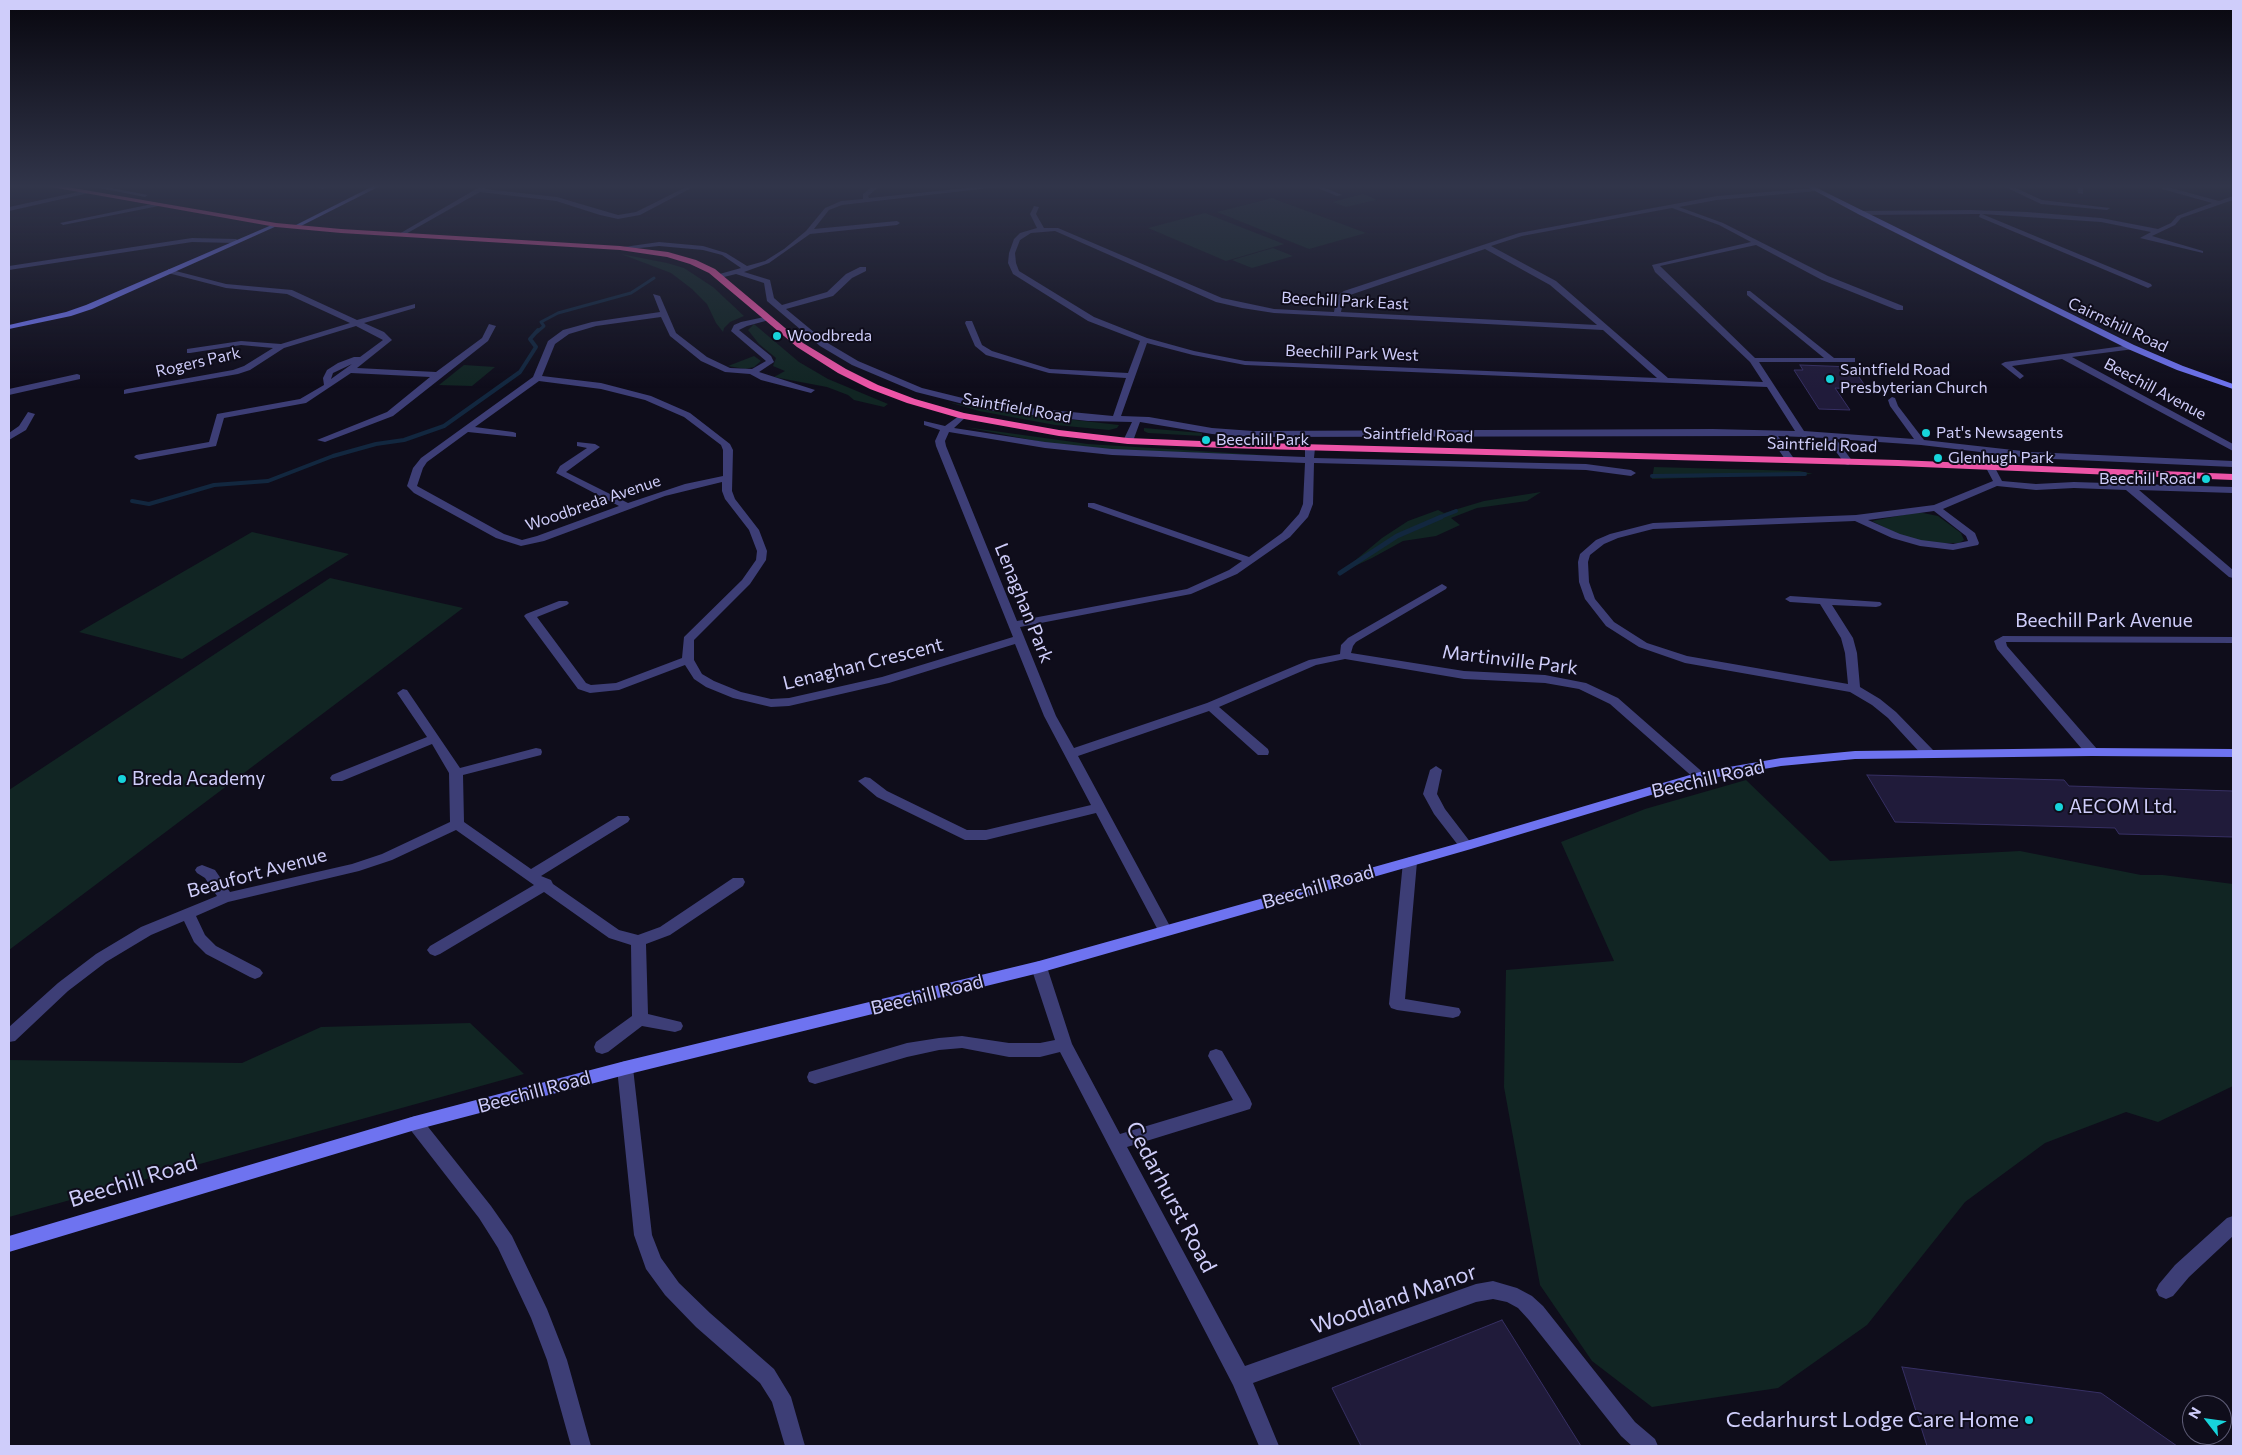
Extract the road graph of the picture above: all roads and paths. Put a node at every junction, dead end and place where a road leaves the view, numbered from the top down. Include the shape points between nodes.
1 (108, 253) edge
2 (210, 253) edge
3 (657, 253) edge
4 (721, 253) edge
5 (782, 253) edge
6 (1014, 253) edge
7 (1114, 253) edge
8 (1465, 253) edge
9 (1498, 253) edge
10 (1711, 253) edge
11 (1776, 253) edge
12 (1941, 253) edge
13 (2069, 253) edge
14 (9, 268) edge
15 (747, 269) junction
16 (863, 269) dead end
17 (171, 271) junction
18 (738, 272) junction
19 (719, 277) junction
20 (2148, 286) dead end
21 (1750, 292) dead end
22 (656, 296) dead end
23 (412, 306) dead end
24 (780, 308) junction
25 (1900, 308) dead end
26 (664, 314) junction
27 (1337, 314) junction
28 (766, 318) junction
29 (357, 322) junction
30 (968, 323) dead end
31 (492, 326) dead end
32 (9, 327) edge
33 (1603, 328) junction
34 (1144, 340) junction
35 (281, 346) junction
36 (2131, 347) junction
37 (190, 351) dead end
38 (369, 356) junction
39 (2063, 356) junction
40 (1753, 360) junction
41 (1832, 360) junction
42 (1852, 360) dead end
43 (349, 370) junction
44 (752, 372) junction
45 (438, 375) junction
46 (1132, 376) junction
47 (2020, 376) dead end
48 (76, 377) dead end
49 (537, 378) junction
50 (1665, 380) junction
51 (1769, 385) junction
52 (328, 386) junction
53 (2233, 387) edge
54 (811, 390) dead end
55 (9, 392) edge
56 (127, 392) dead end
57 (1892, 400) dead end
58 (31, 414) dead end
59 (963, 416) junction
60 (1116, 419) junction
61 (1137, 420) junction
62 (927, 423) dead end
63 (466, 429) junction
64 (946, 429) junction
65 (1771, 433) junction
66 (1801, 434) junction
67 (513, 436) dead end
68 (1829, 436) junction
69 (9, 437) edge
70 (322, 440) dead end
71 (1128, 441) junction
72 (1921, 442) junction
73 (580, 444) dead end
74 (1310, 448) junction
75 (2233, 448) edge
76 (139, 457) dead end
77 (1310, 460) junction
78 (1790, 460) junction
79 (1848, 462) junction
80 (2233, 464) edge
81 (1990, 466) junction
82 (1631, 473) dead end
83 (2233, 477) edge
84 (726, 478) junction
85 (1996, 483) junction
86 (2128, 486) junction
87 (2233, 490) edge
88 (1091, 505) dead end
89 (628, 507) junction
90 (1936, 508) junction
91 (1856, 518) junction
92 (1251, 561) junction
93 (2233, 575) edge
94 (1442, 587) dead end
95 (1790, 599) dead end
96 (1824, 601) junction
97 (563, 603) dead end
98 (1876, 604) dead end
99 (1013, 625) junction
100 (1018, 639) junction
101 (2233, 640) edge
102 (1345, 656) junction
103 (688, 660) junction
104 (1854, 689) junction
105 (403, 693) dead end
106 (1211, 706) junction
107 (434, 739) junction
108 (536, 752) dead end
109 (1263, 752) dead end
110 (1928, 752) junction
111 (2092, 752) junction
112 (2233, 753) edge
113 (1070, 754) junction
114 (1436, 770) dead end
115 (456, 773) junction
116 (1700, 776) junction
117 (337, 778) dead end
118 (865, 781) dead end
119 (1099, 808) junction
120 (623, 819) dead end
121 (457, 824) junction
122 (1466, 846) junction
123 (1410, 862) junction
124 (202, 870) dead end
125 (532, 875) junction
126 (738, 882) dead end
127 (546, 884) junction
128 (225, 898) junction
129 (187, 913) junction
130 (1165, 930) junction
131 (639, 941) junction
132 (435, 950) dead end
133 (1038, 967) junction
134 (254, 973) dead end
135 (1453, 1012) dead end
136 (640, 1019) junction
137 (675, 1026) dead end
138 (9, 1036) edge
139 (1064, 1044) junction
140 (602, 1047) dead end
141 (1216, 1056) dead end
142 (625, 1068) junction
143 (815, 1077) dead end
144 (415, 1123) junction
145 (1116, 1143) junction
146 (2233, 1224) edge
147 (9, 1244) edge
148 (2166, 1290) dead end
149 (1240, 1378) junction
150 (581, 1446) edge
151 (795, 1446) edge
152 (1269, 1446) edge
153 (1648, 1446) edge

1 - 14 street
2 - 17 street
3 - 19 highway, Saintfield Road via 693,262
4 - 15 street, Saintfield Road
5 - 15 street
6 - 34 street, Beechill Park West via 1012,263 1016,272 1091,319
7 - 27 street, Beechill Park East via 1229,304 1274,311
8 - 27 street via 1347,293 1341,296
9 - 33 street via 1553,283
10 - 40 street via 1656,265
11 - 25 street via 1825,278
12 - 36 street, Cairnshill Road
13 - 20 street
15 - 18 street
16 - 24 street via 849,276 830,294
17 - 29 street via 226,286 289,292
17 - 32 street via 89,307
18 - 19 street
18 - 24 street, Saintfield Road via 767,282 770,299
19 - 28 highway, Saintfield Road
21 - 41 street
22 - 26 street
23 - 29 street, Rogers Park
24 - 60 street, Saintfield Road via 837,353 919,390 987,407
26 - 44 street via 678,340 704,359 722,368
26 - 49 street via 566,332 551,343
27 - 33 street, Beechill Park East
28 - 44 street via 744,324 735,331 770,362
28 - 59 highway, Saintfield Road via 820,359 862,381 911,401
29 - 35 street, Rogers Park
29 - 38 street via 388,340
30 - 46 street via 979,346 989,353 1049,370
31 - 45 street via 484,339
33 - 50 street
34 - 46 street
34 - 50 street, Beechill Park West via 1193,353 1263,364
35 - 37 street via 241,343
35 - 56 street, Rogers Park via 235,372
36 - 39 street
36 - 53 street, Cairnshill Road
38 - 43 street
38 - 52 street via 334,368 328,375
39 - 47 street via 2005,364
39 - 75 street, Beechill Avenue
40 - 41 street
40 - 51 street
41 - 42 street
43 - 45 street
43 - 52 street
44 - 54 street
45 - 70 street via 390,414
46 - 60 street
48 - 55 street
49 - 63 street, Woodbreda Avenue
49 - 84 street via 622,390 687,414 725,444 728,450
50 - 51 street, Beechill Park West
51 - 66 street
52 - 76 street via 295,404 220,416 214,444
57 - 72 street
58 - 69 street via 23,428
59 - 64 street
59 - 71 highway, Saintfield Road via 1058,433
60 - 61 street, Saintfield Road
61 - 65 street, Saintfield Road via 1212,431 1270,435
61 - 71 street
62 - 64 street, Saintfield Road
63 - 67 street
63 - 89 street, Woodbreda Avenue via 424,460 412,486 500,536 512,541 530,542
64 - 77 street, Saintfield Road via 1086,450
64 - 99 street, Lenaghan Park via 940,436 941,446
65 - 66 street, Saintfield Road
65 - 78 street
66 - 68 street, Saintfield Road
68 - 72 street, Saintfield Road
68 - 79 street
71 - 74 highway, Saintfield Road
72 - 80 street, Saintfield Road via 2031,455
73 - 89 street via 595,447 563,468 561,473
74 - 77 street
74 - 78 highway, Saintfield Road
77 - 82 street, Saintfield Road via 1586,467
77 - 92 street via 1308,504 1304,515 1286,535
78 - 79 highway, Saintfield Road
79 - 81 highway, Saintfield Road
81 - 83 highway, Saintfield Road
81 - 85 street via 1998,479
84 - 89 street, Woodbreda Avenue via 688,486
84 - 103 street via 730,499 754,530 762,551 761,560 746,582 688,639
85 - 86 street via 2030,487
85 - 90 street
86 - 87 street
86 - 93 street
88 - 92 street
90 - 91 street
90 - 91 street via 1971,535 1974,543 1954,547 1920,543
91 - 104 street via 1653,526 1600,542 1590,548 1584,562 1584,582 1599,612 1610,624 1643,645 1685,660
92 - 99 street via 1191,591
94 - 102 street via 1352,640
95 - 96 street
96 - 98 street
96 - 104 street via 1847,638 1852,653
97 - 103 street via 530,616 582,686 602,689 619,686
99 - 100 street, Lenaghan Park
100 - 103 street, Lenaghan Crescent via 885,680 789,702 753,700 710,684 698,676
100 - 113 street, Lenaghan Park via 1050,716
101 - 111 street, Beechill Park Avenue via 2000,641 2001,647
102 - 106 street, Martinville Park via 1312,662
102 - 116 street, Martinville Park via 1464,674 1545,679 1582,686 1614,701
104 - 110 street via 1892,714
105 - 107 street
106 - 109 street
106 - 113 street, Martinville Park
107 - 115 street
107 - 117 street
108 - 115 street
110 - 111 street, Beechill Road
110 - 116 street, Beechill Road via 1821,757
111 - 112 street, Beechill Road
113 - 119 street, Lenaghan Park
114 - 122 street via 1430,794 1439,812
115 - 121 street
116 - 122 street, Beechill Road
118 - 119 street via 882,794 965,835 986,835
119 - 130 street, Lenaghan Park
120 - 125 street
121 - 125 street
121 - 128 street, Beaufort Avenue via 387,857 354,868
122 - 123 street, Beechill Road
123 - 130 street, Beechill Road
123 - 135 street via 1397,1004
124 - 128 street via 220,886
125 - 127 street
126 - 131 street via 665,931
127 - 131 street via 614,934
127 - 132 street
128 - 129 street, Beaufort Avenue
129 - 134 street via 199,938 211,950
129 - 138 street, Beaufort Avenue via 146,931 101,958 63,986
130 - 133 street, Beechill Road
131 - 136 street
133 - 139 street, Cedarhurst Road
133 - 142 street, Beechill Road
136 - 137 street
136 - 140 street
139 - 143 street via 1040,1050 962,1042 939,1044
139 - 145 street, Cedarhurst Road
141 - 145 street via 1244,1104
142 - 144 street, Beechill Road
142 - 151 street via 643,1234 653,1263 672,1289 703,1320 768,1376 781,1397
144 - 147 street, Beechill Road
144 - 150 street via 479,1204 504,1242 540,1316 557,1360
145 - 149 street, Cedarhurst Road
146 - 148 street
149 - 152 street, Cedarhurst Road
149 - 153 street, Woodland Manor via 1476,1292 1493,1290 1525,1302 1536,1313 1628,1429

